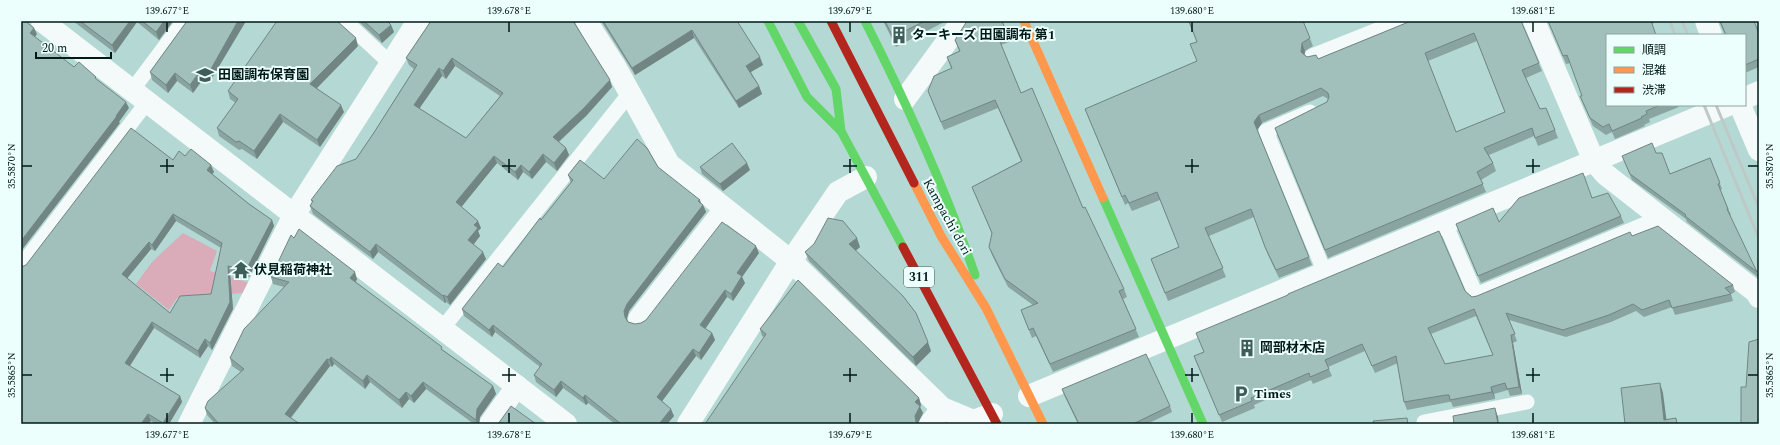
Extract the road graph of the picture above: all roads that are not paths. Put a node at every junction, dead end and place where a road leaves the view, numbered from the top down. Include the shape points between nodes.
1 (42, 21) edge
2 (184, 21) edge
3 (345, 21) edge
4 (418, 21) edge
5 (586, 21) edge
6 (768, 21) edge
7 (798, 21) edge
8 (831, 21) edge
9 (865, 21) edge
10 (962, 21) edge
11 (1024, 21) edge
12 (1400, 21) edge
13 (1534, 21) edge
14 (1706, 21) edge
15 (1711, 34) edge
16 (1312, 56) edge
17 (390, 63) junction
18 (1759, 92) edge
19 (630, 93) junction
20 (140, 95) junction
21 (1746, 98) edge
22 (905, 99) junction
23 (1323, 106) edge
24 (1726, 106) edge
25 (1740, 106) edge
26 (841, 131) junction
27 (1759, 150) edge
28 (1594, 161) junction
29 (866, 177) junction
30 (725, 209) junction
31 (294, 215) junction
32 (1662, 217) junction
33 (1445, 223) junction
34 (791, 261) junction
35 (21, 266) edge
36 (1325, 273) junction
37 (1759, 297) edge
38 (986, 308) junction
39 (640, 319) dead end
40 (442, 329) junction
41 (1166, 339) junction
42 (516, 386) junction
43 (1029, 396) junction
44 (1527, 402) dead end
45 (936, 416) edge
46 (994, 419) edge
47 (189, 424) edge
48 (490, 424) edge
49 (566, 424) edge
50 (688, 424) edge
51 (1043, 424) edge
52 (1203, 424) edge
53 (1424, 424) edge

1 - 20 street
2 - 20 lane
3 - 17 lane
4 - 17 street
5 - 19 street
6 - 26 main road via 807,97
7 - 26 main road, 311 via 836,89
8 - 38 main road, Kampachi dori via 941,236
9 - 22 main road
10 - 22 street
11 - 41 main road
12 - 16 lane
13 - 28 street
14 - 15 street
17 - 31 street
18 - 21 street
19 - 30 street via 669,164
19 - 40 lane
20 - 31 street
20 - 35 lane
22 - 38 main road via 960,228
23 - 36 lane via 1266,131
24 - 28 street
25 - 27 street
26 - 29 main road, 311
28 - 32 street via 1605,174
28 - 33 street
29 - 34 street via 838,192
29 - 46 main road, 311
30 - 34 street
30 - 39 street
31 - 40 street
31 - 47 street
32 - 33 lane via 1476,295
32 - 37 street
33 - 36 street
34 - 45 street
34 - 50 street
36 - 41 street
38 - 43 main road, Kampachi dori
40 - 42 street
41 - 43 street
41 - 52 main road
42 - 48 street
42 - 49 street
43 - 51 main road, Kampachi dori
44 - 53 lane
45 - 46 street via 973,421

